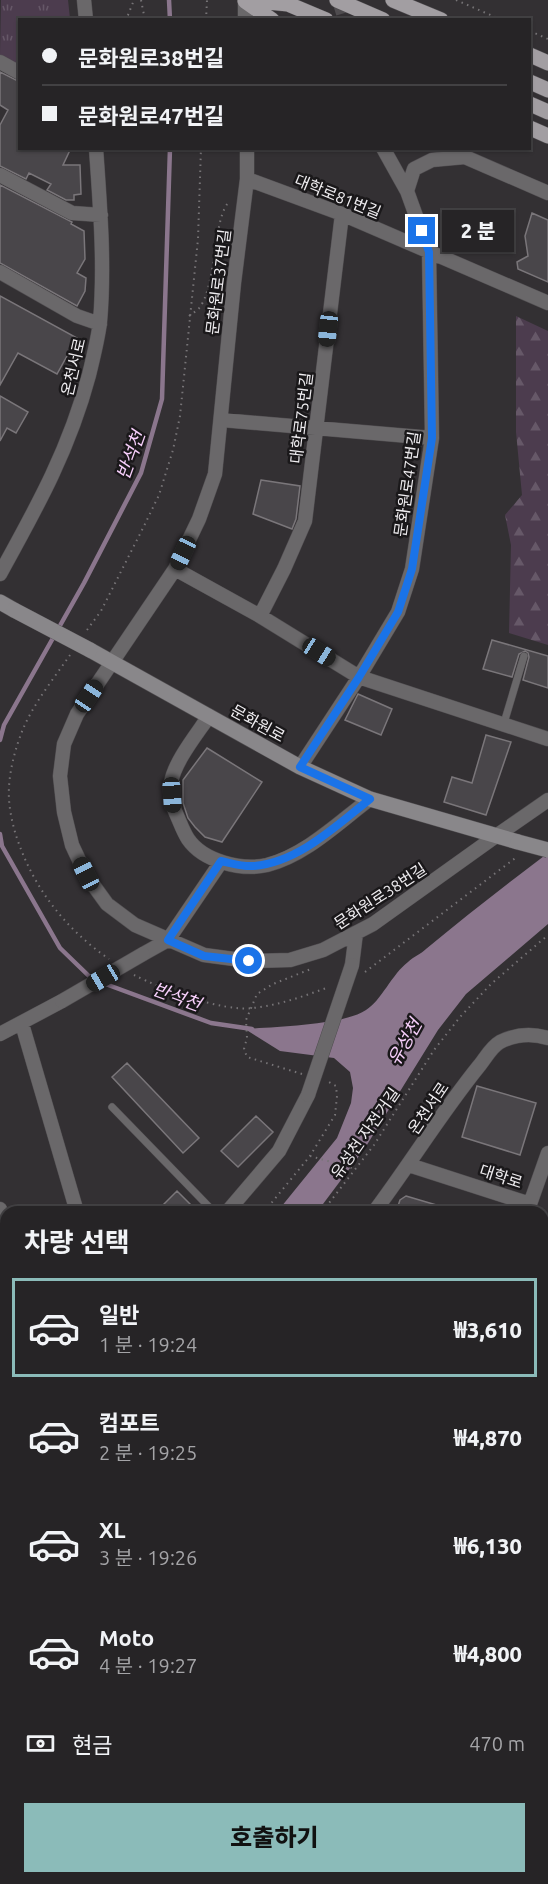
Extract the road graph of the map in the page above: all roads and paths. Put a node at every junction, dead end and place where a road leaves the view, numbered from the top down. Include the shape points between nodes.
1 (84, 0) edge
2 (134, 0) edge
3 (141, 0) edge
4 (207, 0) edge
5 (245, 0) edge
6 (337, 0) edge
7 (393, 0) edge
8 (456, 0) edge
9 (86, 18) edge
10 (126, 18) edge
11 (145, 18) edge
12 (206, 18) edge
13 (245, 18) edge
14 (270, 18) edge
15 (321, 18) edge
16 (378, 18) edge
17 (436, 18) edge
18 (497, 18) edge
19 (531, 31) edge
20 (548, 39) edge
21 (531, 55) edge
22 (0, 62) edge
23 (548, 63) edge
24 (18, 72) edge
25 (531, 82) edge
26 (548, 90) edge
27 (531, 104) edge
28 (548, 112) edge
29 (531, 128) edge
30 (548, 136) edge
31 (96, 150) edge
32 (247, 150) edge
33 (384, 150) edge
34 (0, 175) edge
35 (247, 185) junction
36 (407, 191) junction
37 (548, 193) edge
38 (342, 214) junction
39 (101, 215) junction
40 (429, 252) junction
41 (0, 272) edge
42 (548, 303) edge
43 (189, 316) dead end
44 (100, 324) junction
45 (222, 420) junction
46 (316, 429) junction
47 (432, 438) junction
48 (175, 569) junction
49 (0, 574) edge
50 (0, 602) edge
51 (260, 616) junction
52 (524, 656) dead end
53 (112, 662) junction
54 (359, 677) junction
55 (209, 716) junction
56 (504, 723) junction
57 (548, 739) edge
58 (300, 767) junction
59 (370, 799) junction
60 (548, 800) edge
61 (495, 836) junction
62 (519, 848) junction
63 (548, 850) edge
64 (221, 861) junction
65 (356, 933) junction
66 (548, 936) edge
67 (168, 940) junction
68 (320, 966) dead end
69 (366, 972) dead end
70 (333, 985) dead end
71 (250, 1009) junction
72 (22, 1024) junction
73 (0, 1034) edge
74 (247, 1038) dead end
75 (548, 1038) edge
76 (112, 1107) dead end
77 (548, 1153) edge
78 (409, 1165) junction
79 (355, 1168) junction
80 (75, 1206) edge
81 (208, 1206) edge
82 (232, 1206) edge
83 (269, 1206) edge
84 (326, 1206) edge
85 (378, 1206) edge

1 - 9 street
2 - 10 path
3 - 11 path
4 - 12 path
5 - 13 street
5 - 14 main road
5 - 15 main road via 288,4
6 - 16 main road
7 - 17 main road
8 - 18 path
19 - 20 path
21 - 23 main road
22 - 24 street
25 - 26 main road
27 - 28 main road
29 - 30 main road
31 - 39 street, 온천서로
32 - 35 street, 문화원로37번길
33 - 36 street, 문화원로47번길
34 - 39 street via 72,213
35 - 38 street, 대학로81번길
35 - 43 path via 222,211 210,282 200,308
35 - 45 street, 문화원로37번길
36 - 37 street via 414,169 432,160 465,157
36 - 40 street, 문화원로47번길
38 - 40 street, 대학로81번길
38 - 46 street, 대학로75번길
39 - 44 street, 온천서로
40 - 42 street, 대학로81번길
40 - 47 street, 문화원로47번길
41 - 44 street via 77,316
44 - 49 street, 온천서로 via 80,407 58,465
45 - 46 street
45 - 48 street, 문화원로37번길 via 215,474
46 - 47 street
46 - 51 street, 대학로75번길 via 305,521
47 - 54 street, 문화원로47번길 via 412,569 398,612
48 - 51 street
48 - 53 street, 문화원로37번길
50 - 53 street, 문화원로, bridge
51 - 54 street
52 - 56 lane
53 - 55 street, 문화원로
53 - 67 street, 문화원로38번길 via 77,714 64,744 60,776 64,812 72,845 107,904 135,925
54 - 56 street
54 - 58 street, 문화원로47번길
55 - 58 street, 문화원로
55 - 64 street via 177,765 171,783 173,807 188,840
56 - 57 street
58 - 59 street, 문화원로
59 - 61 street, 문화원로
59 - 64 street via 312,843 276,861 250,867
60 - 61 street, 문화원로38번길
61 - 62 street, 문화원로
61 - 65 street, 문화원로38번길 via 402,905
62 - 63 street, 문화원로, bridge
62 - 69 path
64 - 67 street
65 - 67 street, 문화원로38번길 via 323,950 290,960 204,956
65 - 82 street, bridge via 352,965 308,1095 279,1151
66 - 79 path, 유성천 자전거길 via 491,984 460,1017
67 - 72 street, bridge
68 - 71 path via 263,990
70 - 71 path via 280,1004
71 - 74 path
72 - 73 street
72 - 80 street
75 - 78 street, 온천서로 via 532,1033 497,1043
76 - 81 lane
77 - 78 street, 대학로 via 530,1204
78 - 85 street, 온천서로
79 - 83 path, 유성천 자전거길 via 310,1156
79 - 84 path, 유성천 자전거길

